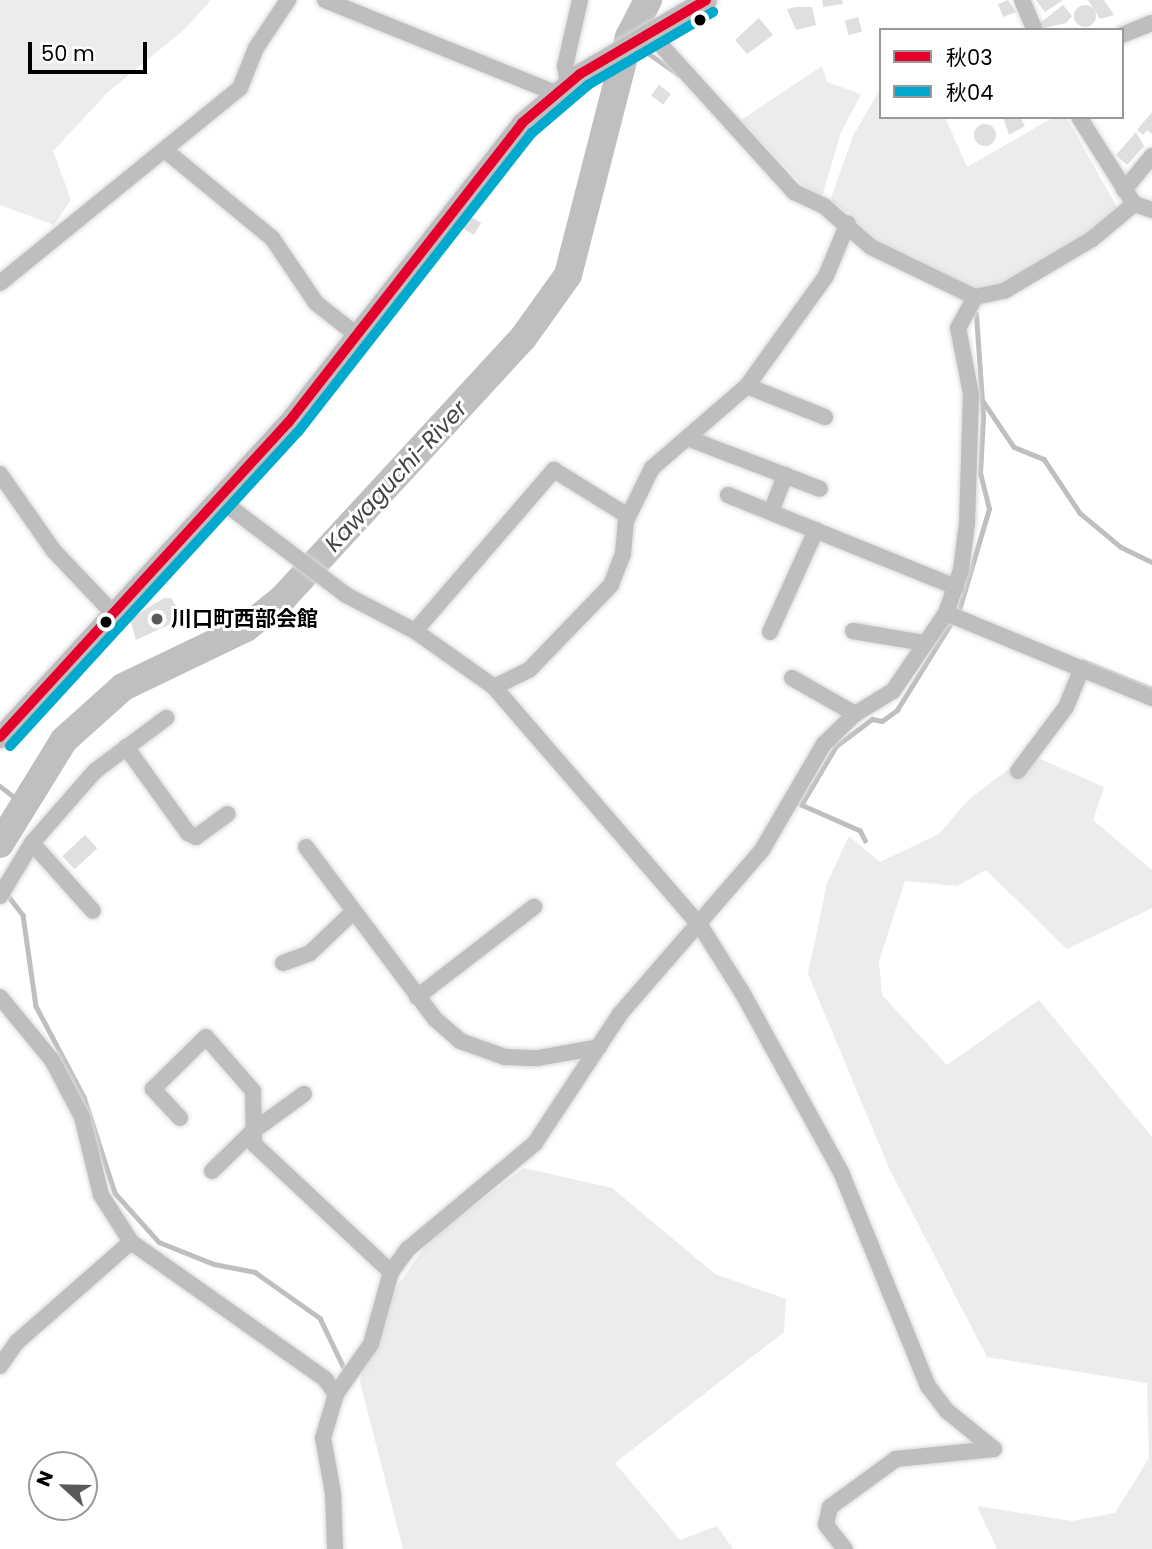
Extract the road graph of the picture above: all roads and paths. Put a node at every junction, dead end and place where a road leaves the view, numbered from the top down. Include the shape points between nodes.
1 (288, 0) edge
2 (325, 0) edge
3 (580, 0) edge
4 (706, 0) edge
5 (1022, 0) edge
6 (1152, 23) edge
7 (1034, 28) edge
8 (650, 33) junction
9 (1124, 34) edge
10 (568, 83) junction
11 (1080, 119) edge
12 (166, 150) junction
13 (1152, 156) edge
14 (1129, 197) junction
15 (1152, 210) edge
16 (848, 223) junction
17 (0, 284) edge
18 (975, 297) junction
19 (358, 336) junction
20 (747, 386) junction
21 (825, 417) dead end
22 (690, 439) junction
23 (0, 474) edge
24 (785, 475) junction
25 (820, 489) dead end
26 (729, 495) dead end
27 (219, 499) junction
28 (771, 512) junction
29 (628, 516) junction
30 (816, 530) junction
31 (956, 587) junction
32 (111, 611) junction
33 (946, 613) junction
34 (415, 631) junction
35 (853, 631) dead end
36 (769, 632) dead end
37 (925, 643) junction
38 (1082, 668) junction
39 (792, 678) dead end
40 (494, 687) junction
41 (1152, 698) edge
42 (855, 714) junction
43 (166, 718) dead end
44 (0, 737) edge
45 (126, 747) junction
46 (1018, 771) dead end
47 (228, 814) dead end
48 (32, 843) junction
49 (306, 847) dead end
50 (0, 897) edge
51 (534, 906) dead end
52 (93, 911) dead end
53 (352, 913) junction
54 (701, 927) junction
55 (284, 963) dead end
56 (417, 997) junction
57 (0, 998) edge
58 (599, 1047) junction
59 (304, 1094) dead end
60 (180, 1118) dead end
61 (253, 1131) junction
62 (212, 1171) dead end
63 (131, 1242) junction
64 (391, 1272) junction
65 (0, 1366) edge
66 (336, 1394) junction
67 (335, 1549) edge
68 (845, 1549) edge

1 - 12 street via 256,48 240,88
2 - 10 street
3 - 10 street via 569,40
4 - 8 main road
5 - 7 street
6 - 9 street
8 - 10 main road
8 - 16 street via 794,192
10 - 19 main road via 502,147
11 - 14 street
12 - 17 street
12 - 19 street via 272,238 316,303
13 - 14 street
14 - 15 street
14 - 18 street via 1092,239 1004,291
16 - 18 street via 871,247
16 - 20 street via 826,276
18 - 31 street via 958,328 971,394 967,523
19 - 27 main road
20 - 21 street
20 - 22 street
22 - 24 street
22 - 29 street via 652,468
23 - 32 street via 54,551
24 - 25 street
24 - 28 street
26 - 28 street
27 - 32 main road
27 - 34 street via 331,584
28 - 30 street
29 - 34 street via 554,470
29 - 40 street via 623,554 611,585 529,670
30 - 31 street
30 - 36 street
31 - 33 street
32 - 44 main road
33 - 37 street
33 - 38 street
34 - 40 street
35 - 37 street
37 - 42 street via 893,691
38 - 41 street
38 - 46 street via 1066,707
39 - 42 street
40 - 54 street
42 - 54 street via 824,744 762,850
43 - 45 street
45 - 47 street via 188,833 196,837
45 - 48 street via 95,771
48 - 50 street
48 - 52 street
49 - 53 street
51 - 56 street
53 - 55 street via 310,953
53 - 56 street
54 - 58 street via 620,1014
54 - 68 street via 841,1172 928,1386 947,1411 994,1450 896,1459 830,1507 825,1525
56 - 58 street via 435,1019 478,1051 538,1058
57 - 63 street via 52,1060 82,1117 101,1195
58 - 64 street via 535,1143 408,1249
59 - 61 street
60 - 61 street via 153,1089 206,1037 253,1091
61 - 62 street
61 - 64 street via 254,1144
63 - 65 street via 17,1342
63 - 66 street via 325,1379
64 - 66 street via 363,1363
66 - 67 street via 323,1438 333,1493

